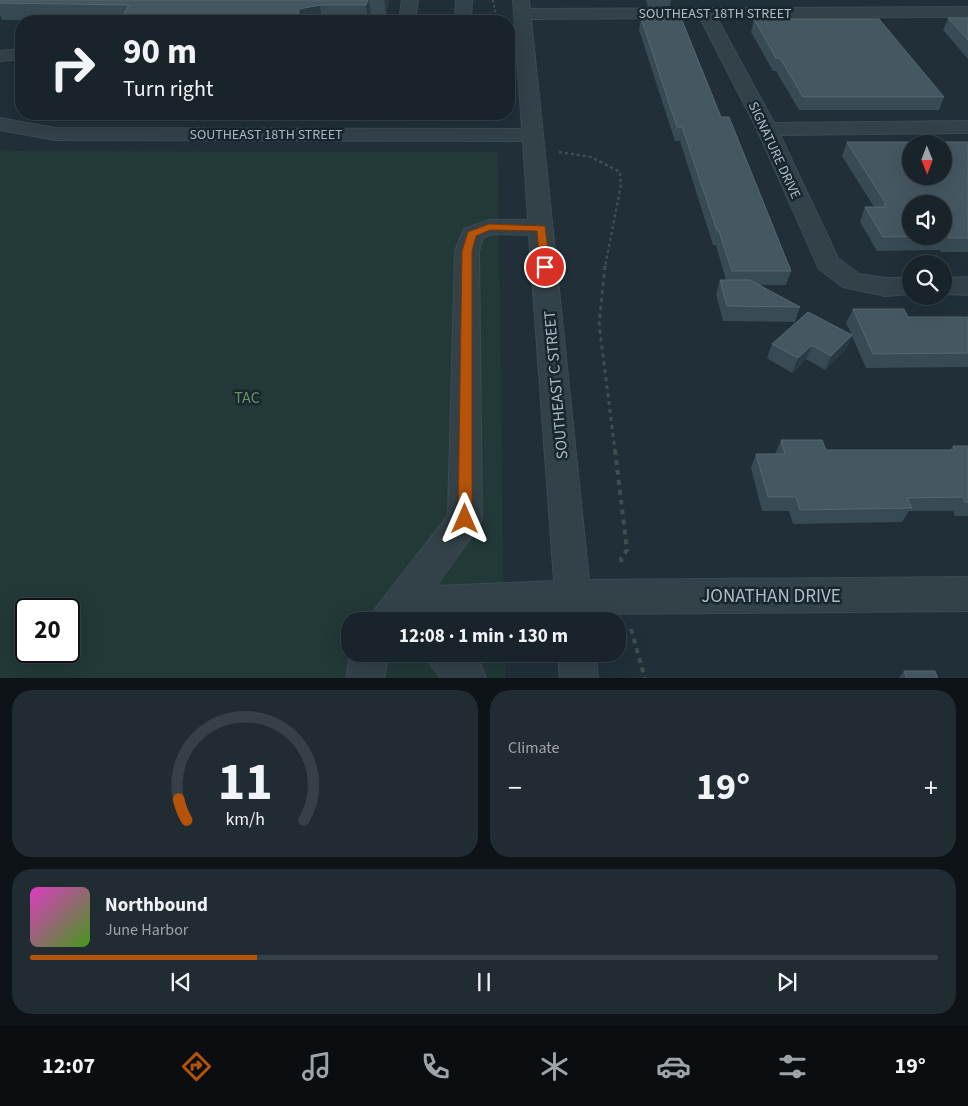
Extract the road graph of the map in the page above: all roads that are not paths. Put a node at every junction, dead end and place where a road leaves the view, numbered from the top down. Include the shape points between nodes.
1 (410, 0) edge
2 (464, 0) edge
3 (522, 7) edge
4 (968, 12) edge
5 (706, 13) junction
6 (407, 15) edge
7 (463, 15) edge
8 (15, 55) edge
9 (0, 56) edge
10 (515, 85) edge
11 (529, 85) junction
12 (294, 120) edge
13 (0, 124) edge
14 (968, 127) edge
15 (767, 128) junction
16 (298, 134) junction
17 (533, 135) junction
18 (542, 228) junction
19 (902, 286) edge
20 (952, 286) edge
21 (968, 286) edge
22 (968, 594) edge
23 (575, 609) edge
24 (405, 612) edge
25 (501, 612) edge
26 (368, 662) edge
27 (452, 662) edge
28 (578, 662) edge
29 (365, 678) edge
30 (467, 678) edge
31 (579, 678) edge

1 - 6 street
2 - 7 street
3 - 5 street, SOUTHEAST 18TH STREET
3 - 11 street, SOUTHEAST C STREET
4 - 5 street, SOUTHEAST 18TH STREET
5 - 15 street, SIGNATURE DRIVE
8 - 9 street
10 - 11 street
11 - 17 street, SOUTHEAST C STREET
12 - 16 street
13 - 16 street, SOUTHEAST 18TH STREET via 55,134
14 - 15 street
15 - 19 street, SIGNATURE DRIVE via 828,263 852,281
16 - 17 street, SOUTHEAST 18TH STREET
17 - 18 street, SOUTHEAST C STREET
18 - 23 street, SOUTHEAST C STREET
18 - 24 street via 489,227 472,234 467,251 465,519
20 - 21 street
22 - 23 street, JONATHAN DRIVE
23 - 25 street, JONATHAN DRIVE
26 - 29 street
27 - 30 street
28 - 31 street

